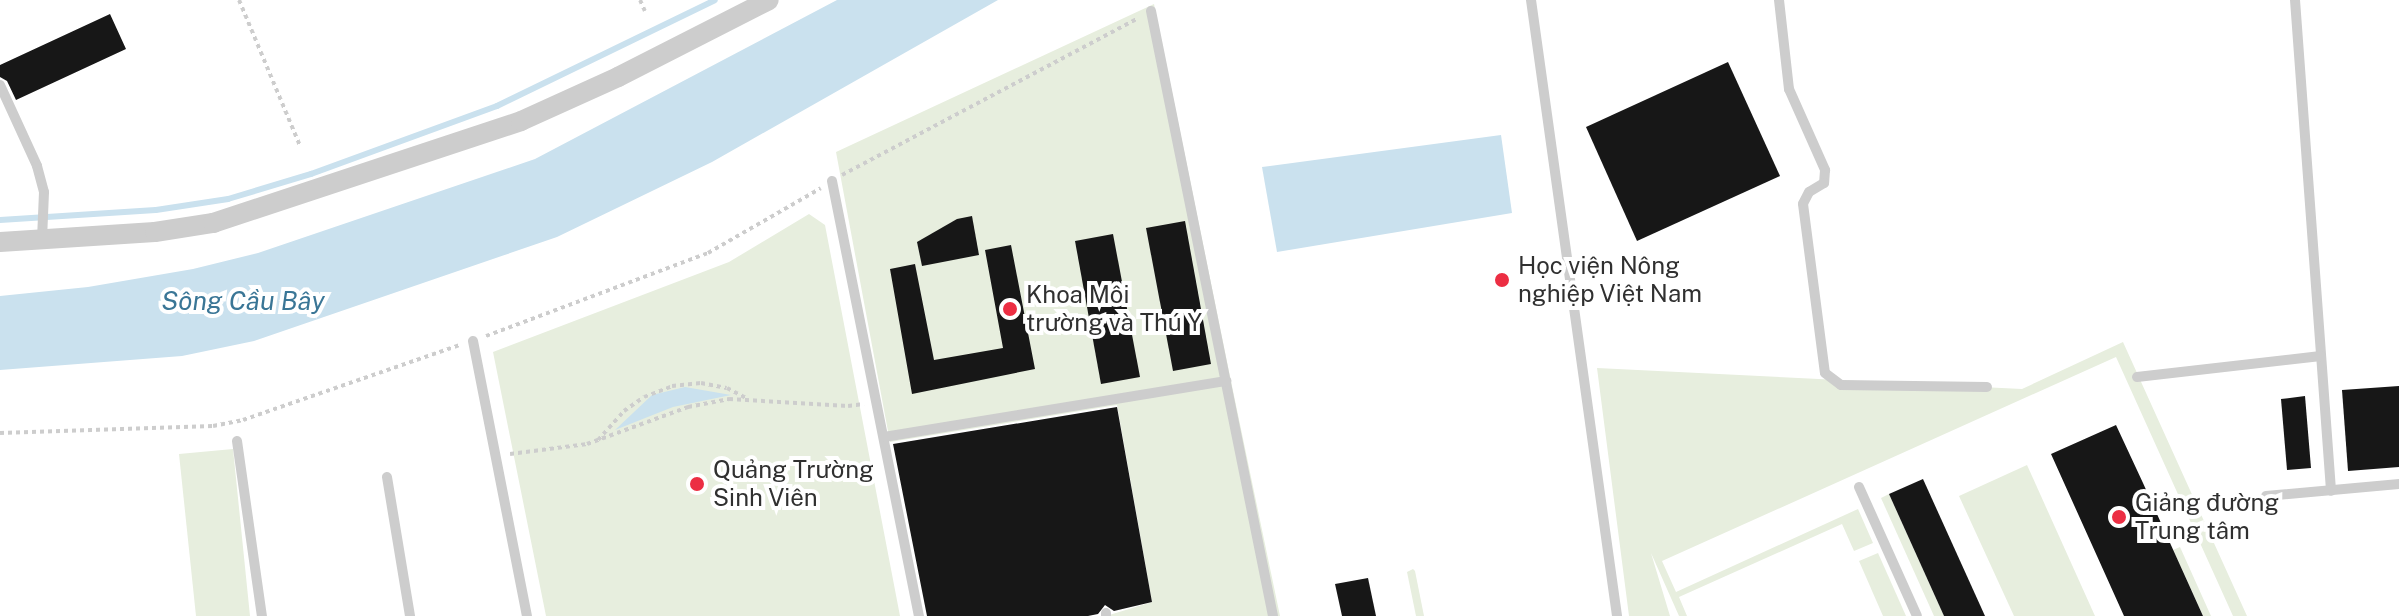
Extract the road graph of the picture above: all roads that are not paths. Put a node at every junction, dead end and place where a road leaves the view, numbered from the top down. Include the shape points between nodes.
1 (769, 0) edge
2 (1531, 0) edge
3 (1779, 0) edge
4 (2295, 0) edge
5 (1151, 11) road end
6 (0, 85) edge
7 (832, 181) road end
8 (42, 240) junction
9 (0, 242) edge
10 (473, 341) road end
11 (2321, 356) junction
12 (2137, 377) dead end
13 (1226, 381) junction
14 (1987, 387) dead end
15 (884, 437) junction
16 (237, 441) dead end
17 (387, 477) dead end
18 (2399, 484) edge
19 (1859, 487) dead end
20 (2331, 491) junction
21 (2266, 496) dead end
22 (262, 616) edge
23 (410, 616) edge
24 (527, 616) edge
25 (919, 616) edge
26 (1273, 616) edge
27 (1617, 616) edge
28 (1917, 616) edge

1 - 8 street via 521,121 375,172 213,223
2 - 27 lane
3 - 14 lane via 1789,89 1825,170 1824,183 1809,192 1803,204 1825,373 1841,385
4 - 11 lane
5 - 13 lane
6 - 8 lane via 37,166 44,192
7 - 15 lane
8 - 9 street
10 - 24 lane
11 - 12 lane
11 - 20 lane
13 - 15 lane
13 - 26 lane
15 - 25 lane
16 - 22 lane
17 - 23 lane
18 - 20 lane
19 - 28 lane
20 - 21 lane

